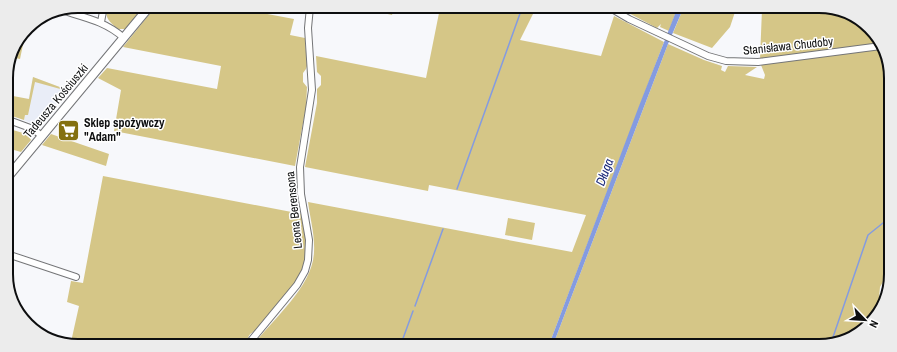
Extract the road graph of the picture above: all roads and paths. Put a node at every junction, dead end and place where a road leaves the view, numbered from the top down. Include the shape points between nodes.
1 (72, 13) edge
2 (103, 13) edge
3 (144, 13) edge
4 (309, 13) edge
5 (619, 13) edge
6 (101, 22) junction
7 (124, 38) junction
8 (875, 47) edge
9 (13, 122) edge
10 (42, 136) junction
11 (13, 171) edge
12 (13, 256) edge
13 (76, 277) dead end
14 (252, 339) edge

1 - 6 street
2 - 6 street
3 - 7 street, Tadeusza Kościuszki
4 - 14 street, Leona Berensona via 312,90 300,166 301,194 309,240 308,260 297,285
5 - 8 street, Stanisława Chudoby via 714,58 743,63
6 - 7 street
7 - 10 street, Tadeusza Kościuszki
9 - 10 street via 33,129
10 - 11 street, Tadeusza Kościuszki
12 - 13 street

